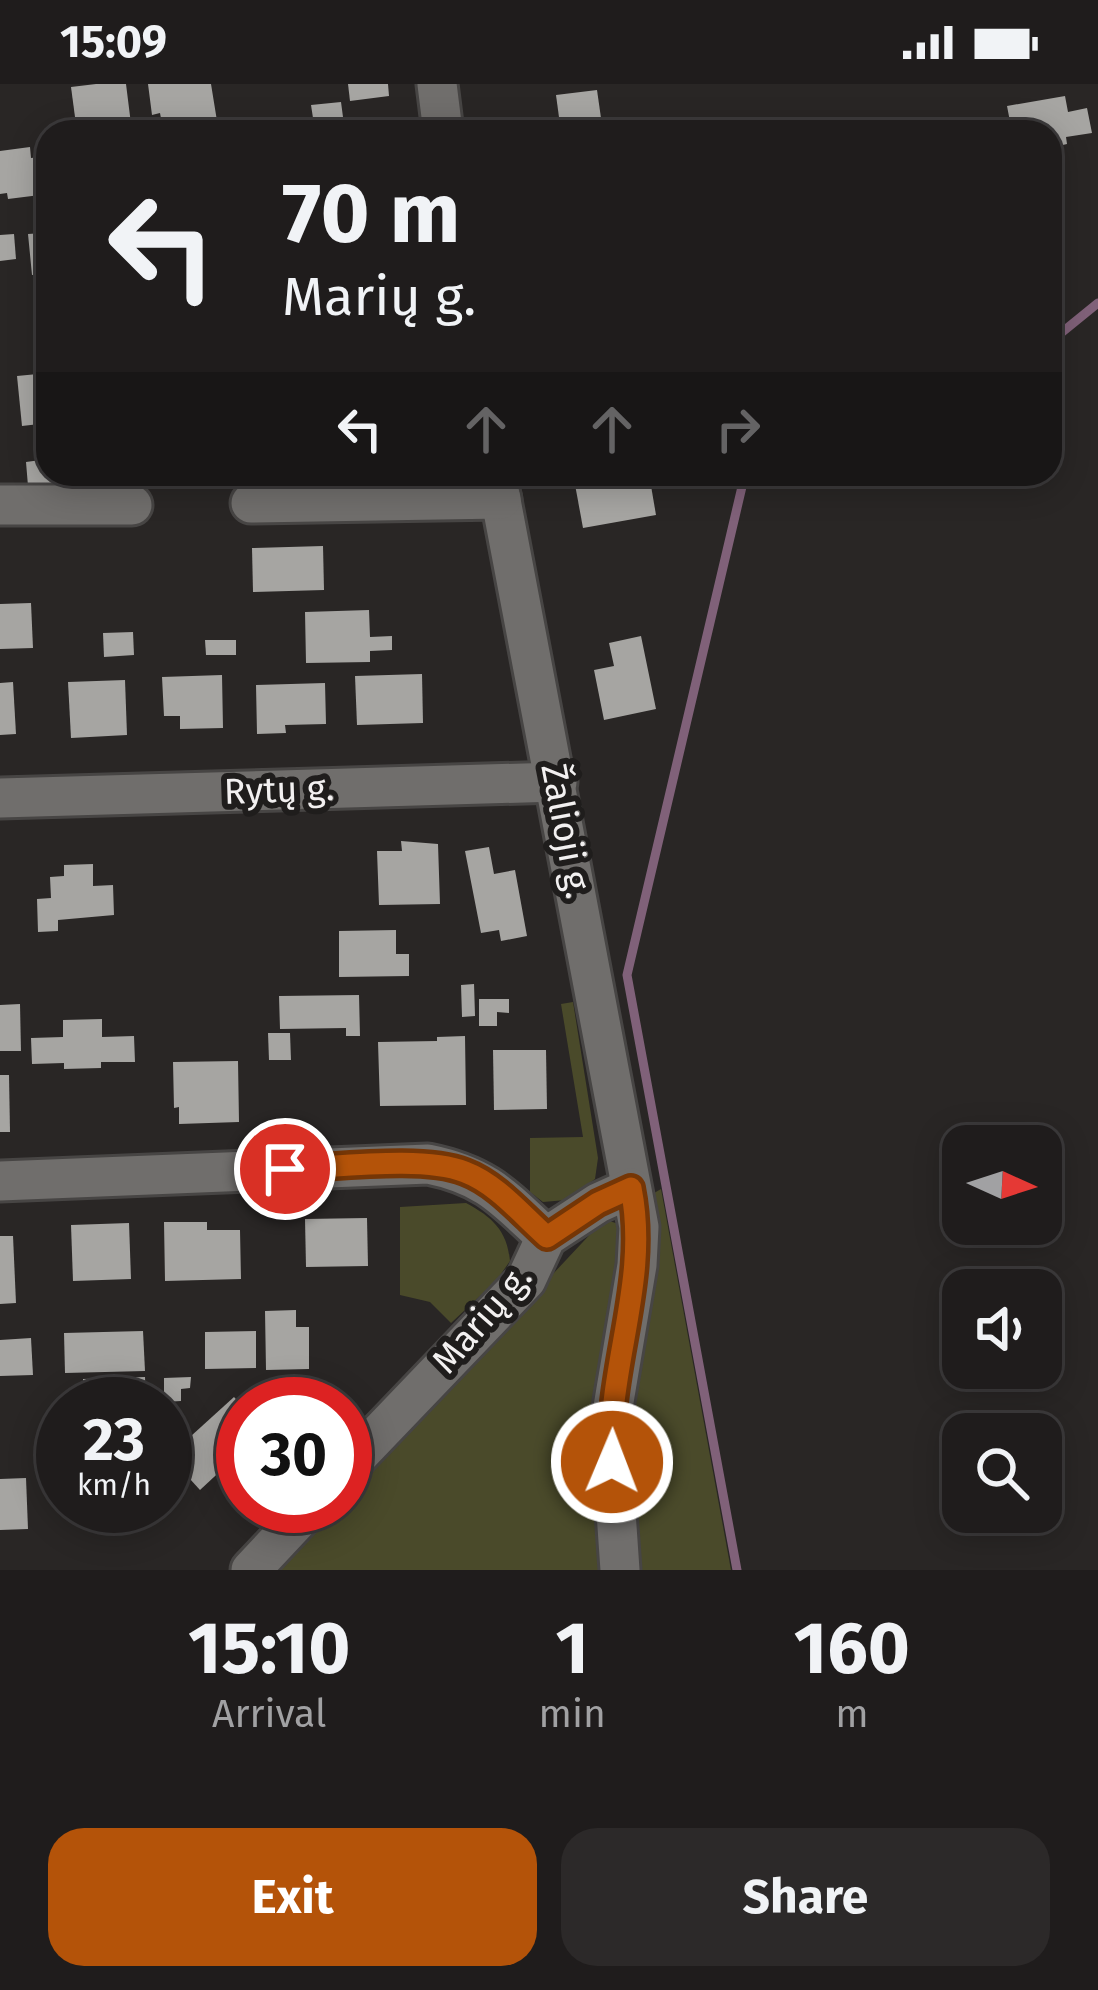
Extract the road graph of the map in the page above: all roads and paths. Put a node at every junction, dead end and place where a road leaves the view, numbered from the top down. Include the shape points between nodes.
1 (437, 84) edge
2 (442, 120) edge
3 (498, 486) edge
4 (251, 503) dead end
5 (132, 505) dead end
6 (0, 506) edge
7 (557, 782) junction
8 (0, 798) edge
9 (0, 1181) edge
10 (631, 1188) junction
11 (547, 1237) junction
12 (372, 1441) edge
13 (286, 1533) edge
14 (251, 1570) edge
15 (620, 1570) edge

1 - 2 street
3 - 4 street
3 - 7 street, Žalioji g.
5 - 6 street
7 - 8 street, Rytų g.
7 - 10 street, Žalioji g.
9 - 11 street via 428,1164 490,1185
10 - 11 street, Marių g.
10 - 15 street, Žalioji g. via 638,1265 610,1425
11 - 12 street, Marių g. via 526,1280
13 - 14 street

